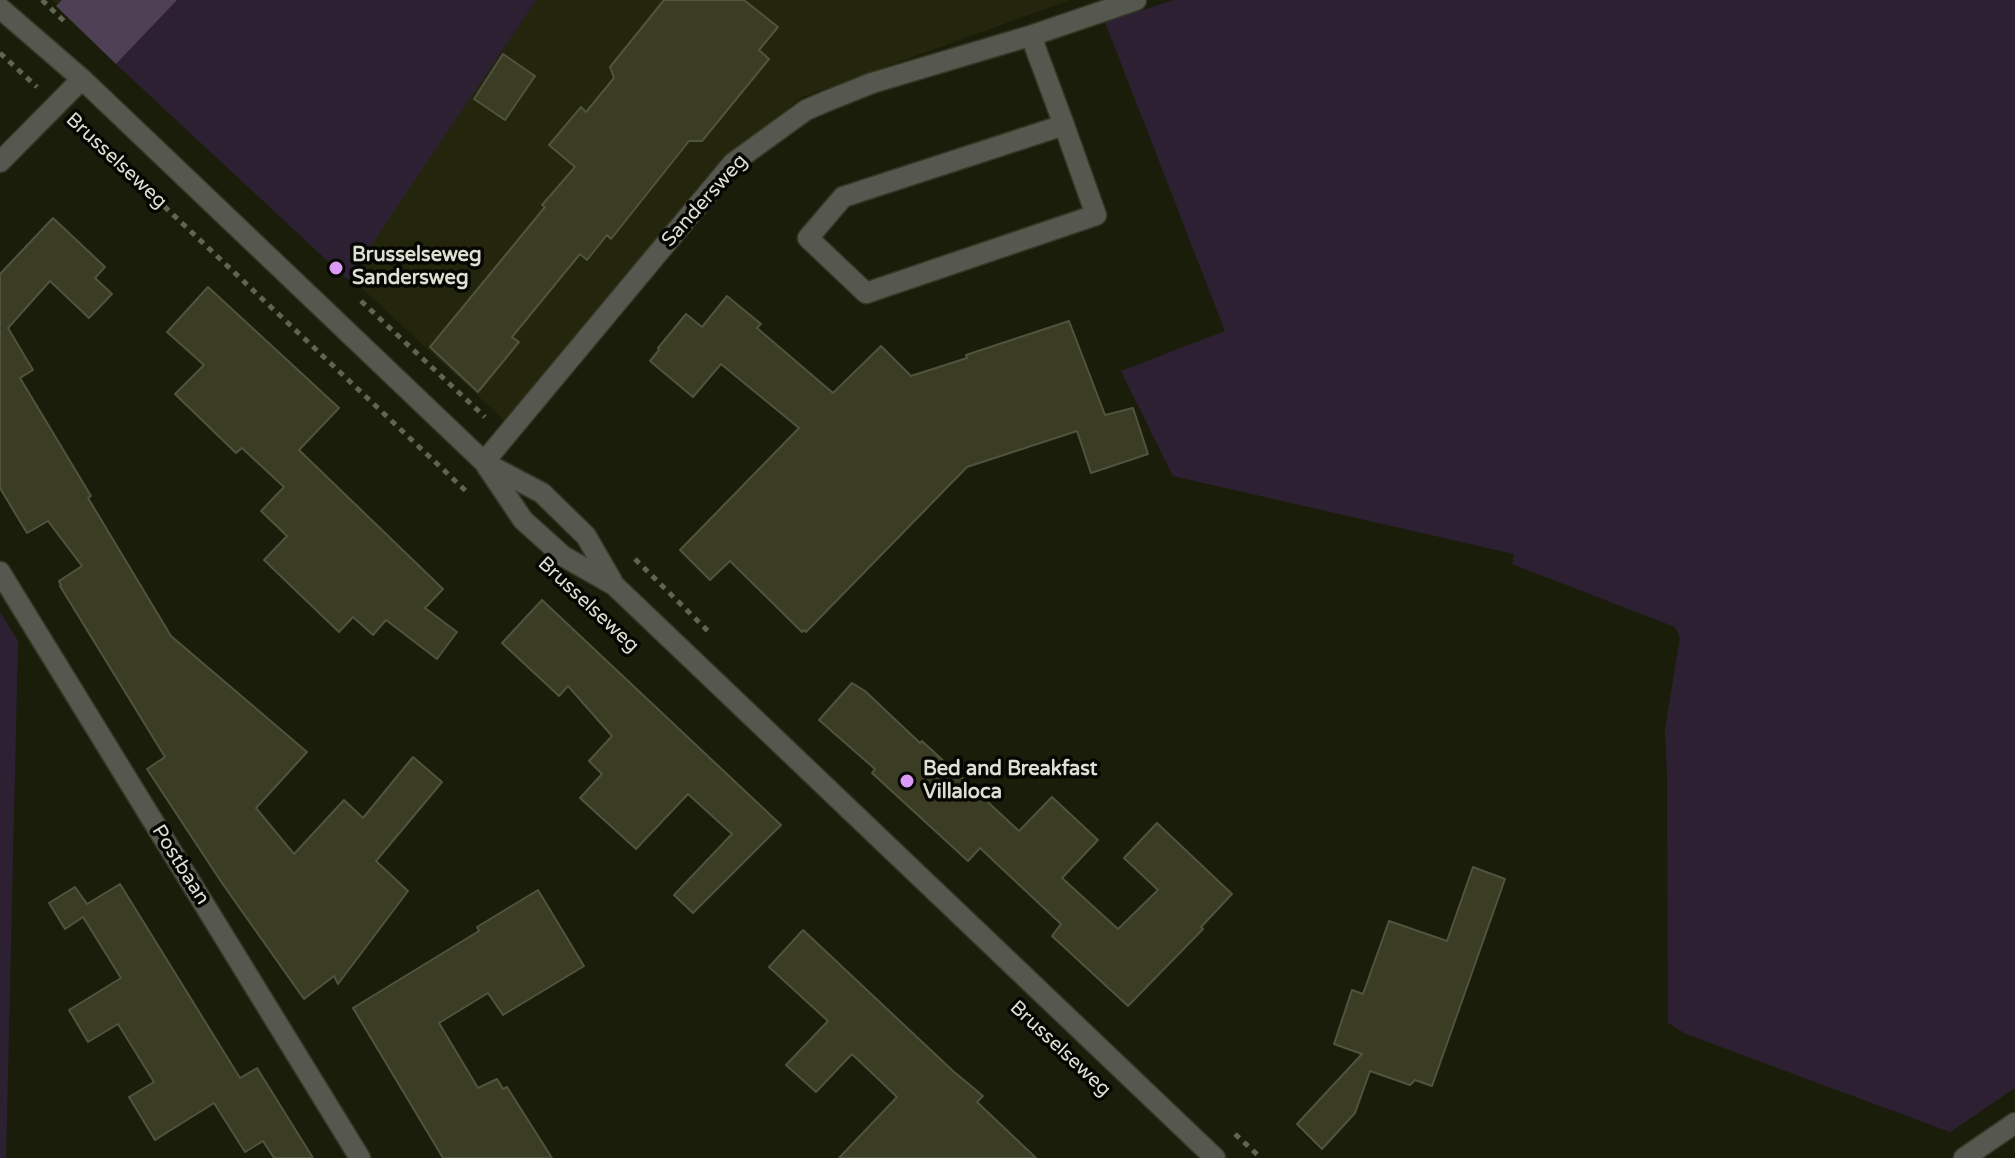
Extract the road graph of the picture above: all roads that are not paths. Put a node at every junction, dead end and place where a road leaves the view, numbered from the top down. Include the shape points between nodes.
1 (1136, 0) edge
2 (0, 8) edge
3 (1033, 35) junction
4 (82, 79) junction
5 (1064, 125) junction
6 (0, 162) edge
7 (484, 462) junction
8 (0, 572) edge
9 (614, 585) junction
10 (2015, 1123) edge
11 (360, 1158) edge
12 (1215, 1158) edge
13 (1964, 1158) edge

1 - 3 street, Sandersweg
2 - 4 street, Brusselseweg
3 - 5 street
3 - 7 street, Sandersweg via 827,101 806,110 733,163
4 - 6 street
4 - 7 street, Brusselseweg
5 - 5 street via 843,197 808,238 866,293 1096,215
7 - 9 street, Brusselseweg via 523,520 563,556
7 - 9 street, Brusselseweg via 542,493 586,536
8 - 11 street, Postbaan
9 - 12 street, Brusselseweg
10 - 13 street

